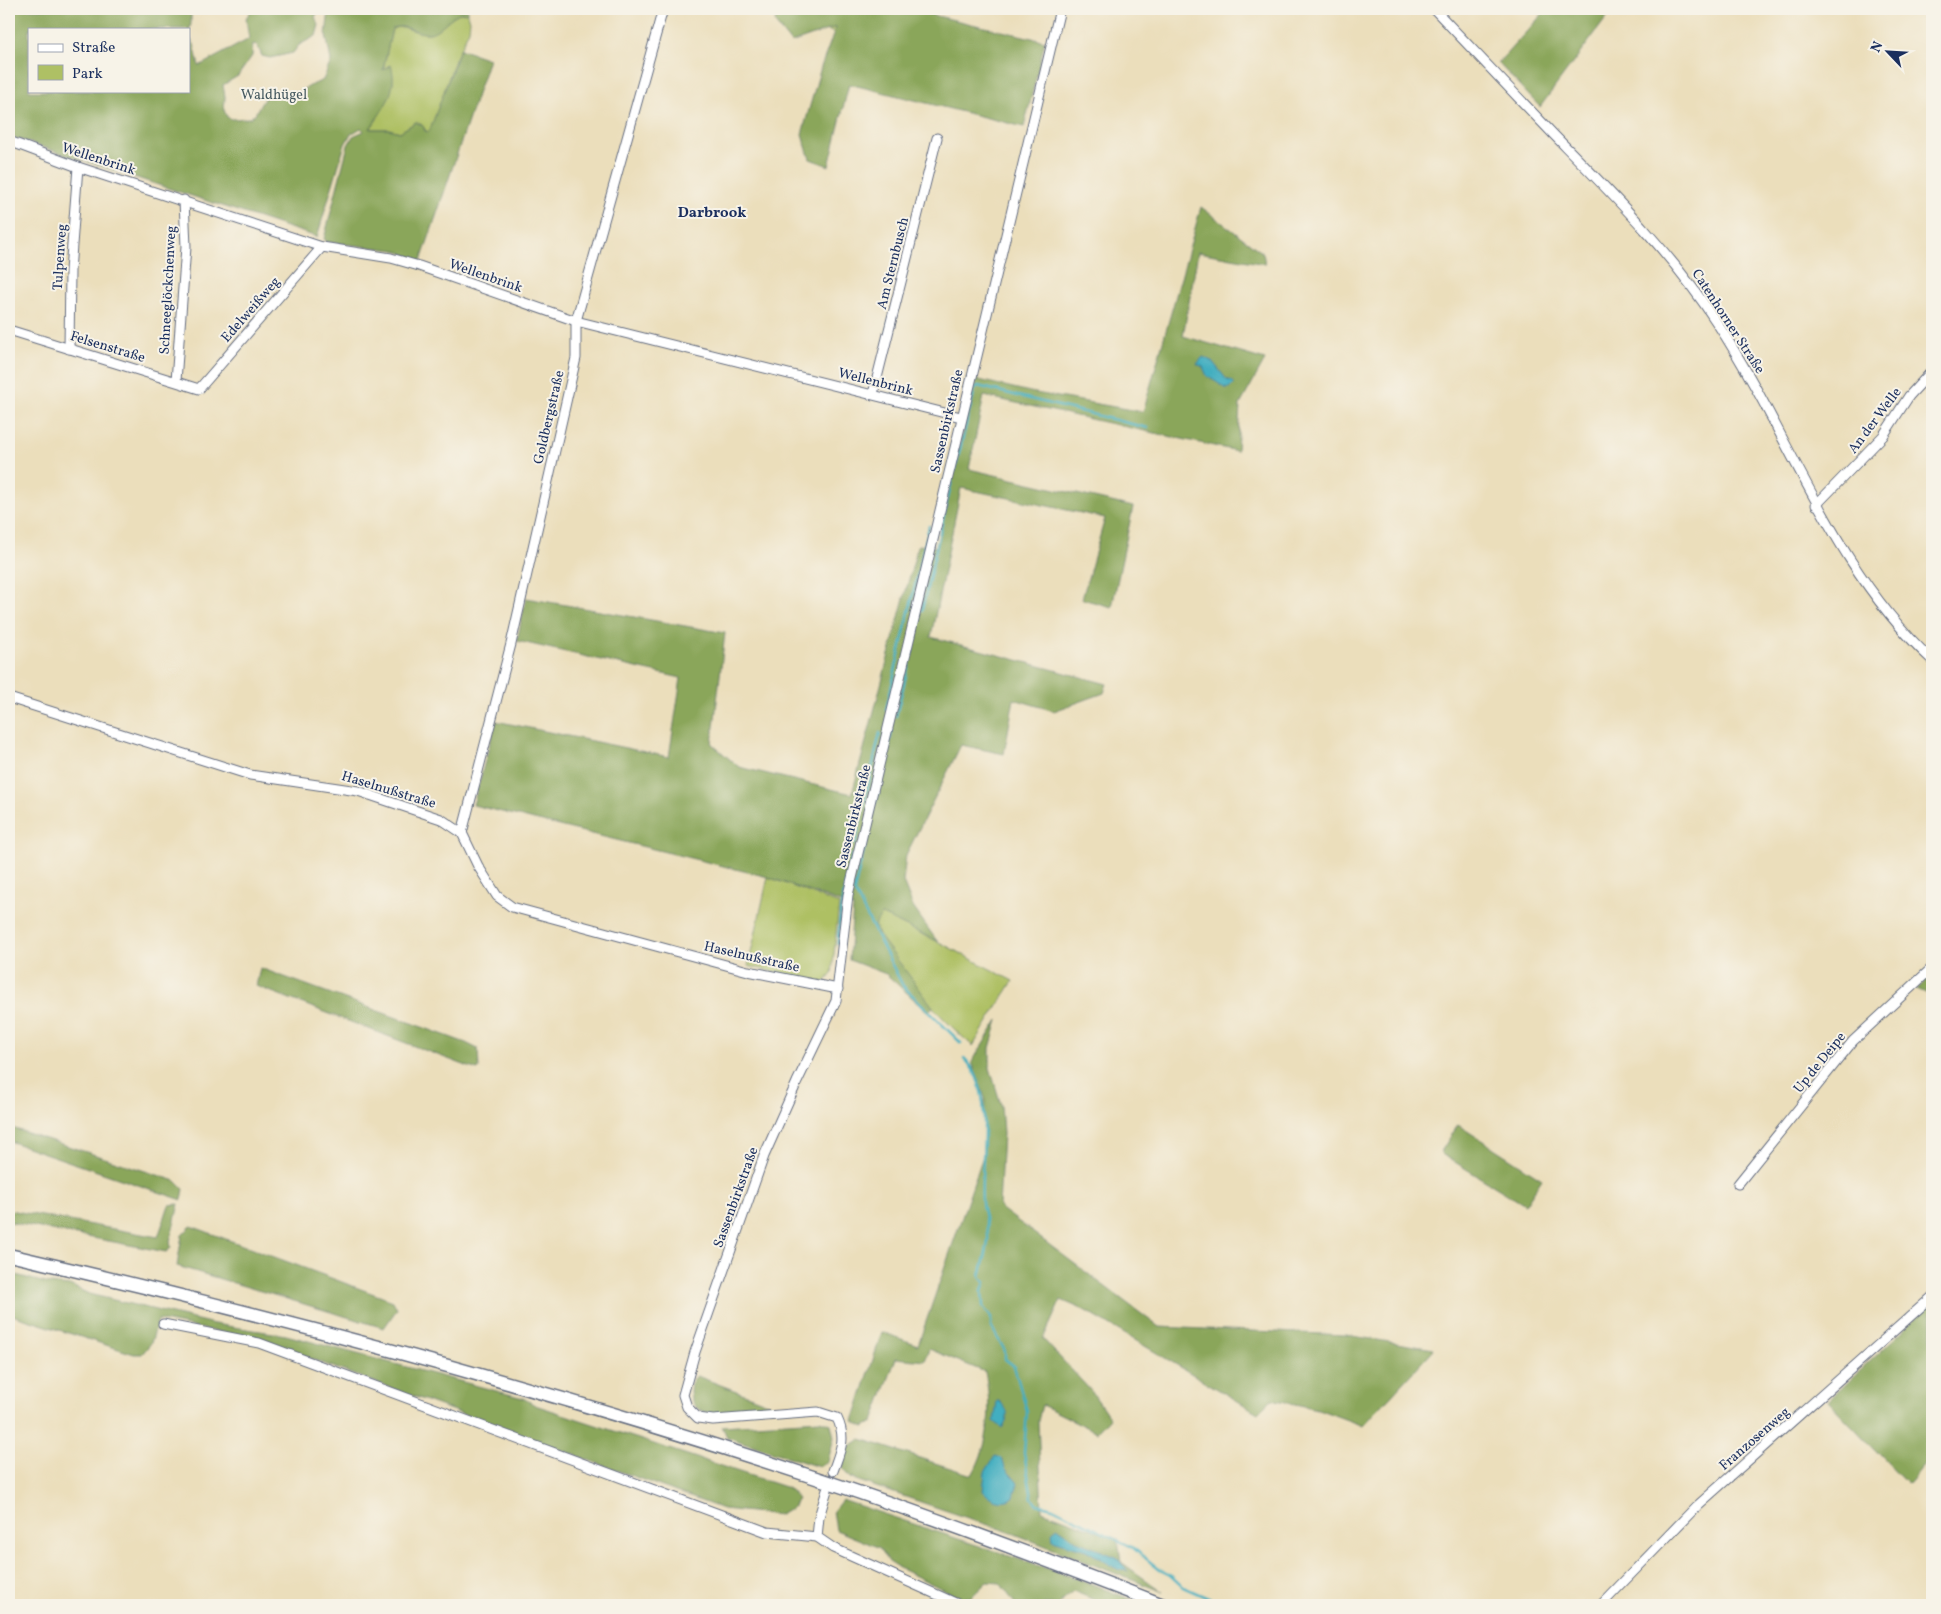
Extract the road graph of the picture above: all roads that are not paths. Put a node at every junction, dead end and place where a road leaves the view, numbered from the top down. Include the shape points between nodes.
1 (663, 9) edge
2 (1060, 9) edge
3 (1434, 9) edge
4 (937, 138) dead end
5 (9, 141) edge
6 (78, 167) junction
7 (184, 200) junction
8 (322, 247) junction
9 (576, 321) junction
10 (9, 330) edge
11 (69, 349) junction
12 (1932, 371) edge
13 (176, 381) junction
14 (199, 389) joint
15 (873, 394) junction
16 (961, 416) junction
17 (1816, 506) junction
18 (1932, 660) edge
19 (9, 698) edge
20 (462, 833) junction
21 (1932, 968) edge
22 (838, 989) junction
23 (1738, 1184) dead end
24 (9, 1255) edge
25 (1932, 1297) edge
26 (163, 1324) dead end
27 (833, 1471) dead end
28 (827, 1490) dead end
29 (817, 1537) junction
30 (960, 1605) edge
31 (1164, 1605) edge
32 (1601, 1605) edge

1 - 9 street, Goldbergstraße
2 - 16 street, Sassenbirkstraße
3 - 17 street, Catenhorner Straße via 1645,230 1691,285 1751,379
4 - 15 street, Am Sternbusch
5 - 6 street, Wellenbrink
6 - 7 street, Wellenbrink
6 - 11 street, Tulpenweg via 70,271
7 - 8 street, Wellenbrink
7 - 13 street, Schneeglöckchenweg via 186,247
8 - 9 street, Wellenbrink via 391,258
8 - 14 street, Edelweißweg
9 - 15 street, Wellenbrink
9 - 20 street, Goldbergstraße via 576,358 511,644
10 - 11 street, Felsenstraße
11 - 13 street, Felsenstraße
12 - 17 street, An der Welle via 1909,396 1883,436
13 - 14 street, Felsenstraße
15 - 16 street, Wellenbrink
16 - 22 street, Sassenbirkstraße via 848,895
17 - 18 street, Catenhorner Straße via 1879,601
19 - 20 street, Haselnußstraße via 250,775 358,791 441,819
20 - 22 street, Haselnußstraße via 497,896 512,907 748,971
21 - 23 street, Up de Deipe via 1853,1041
22 - 27 street, Sassenbirkstraße via 836,1002 764,1156 683,1395 687,1407 698,1418 713,1420 818,1412 837,1418 844,1432
24 - 31 highway via 231,1307 387,1348 658,1427 813,1476
25 - 32 street, Franzosenweg via 1697,1506
26 - 29 street via 259,1343 767,1532
28 - 29 street
29 - 30 street via 833,1548

